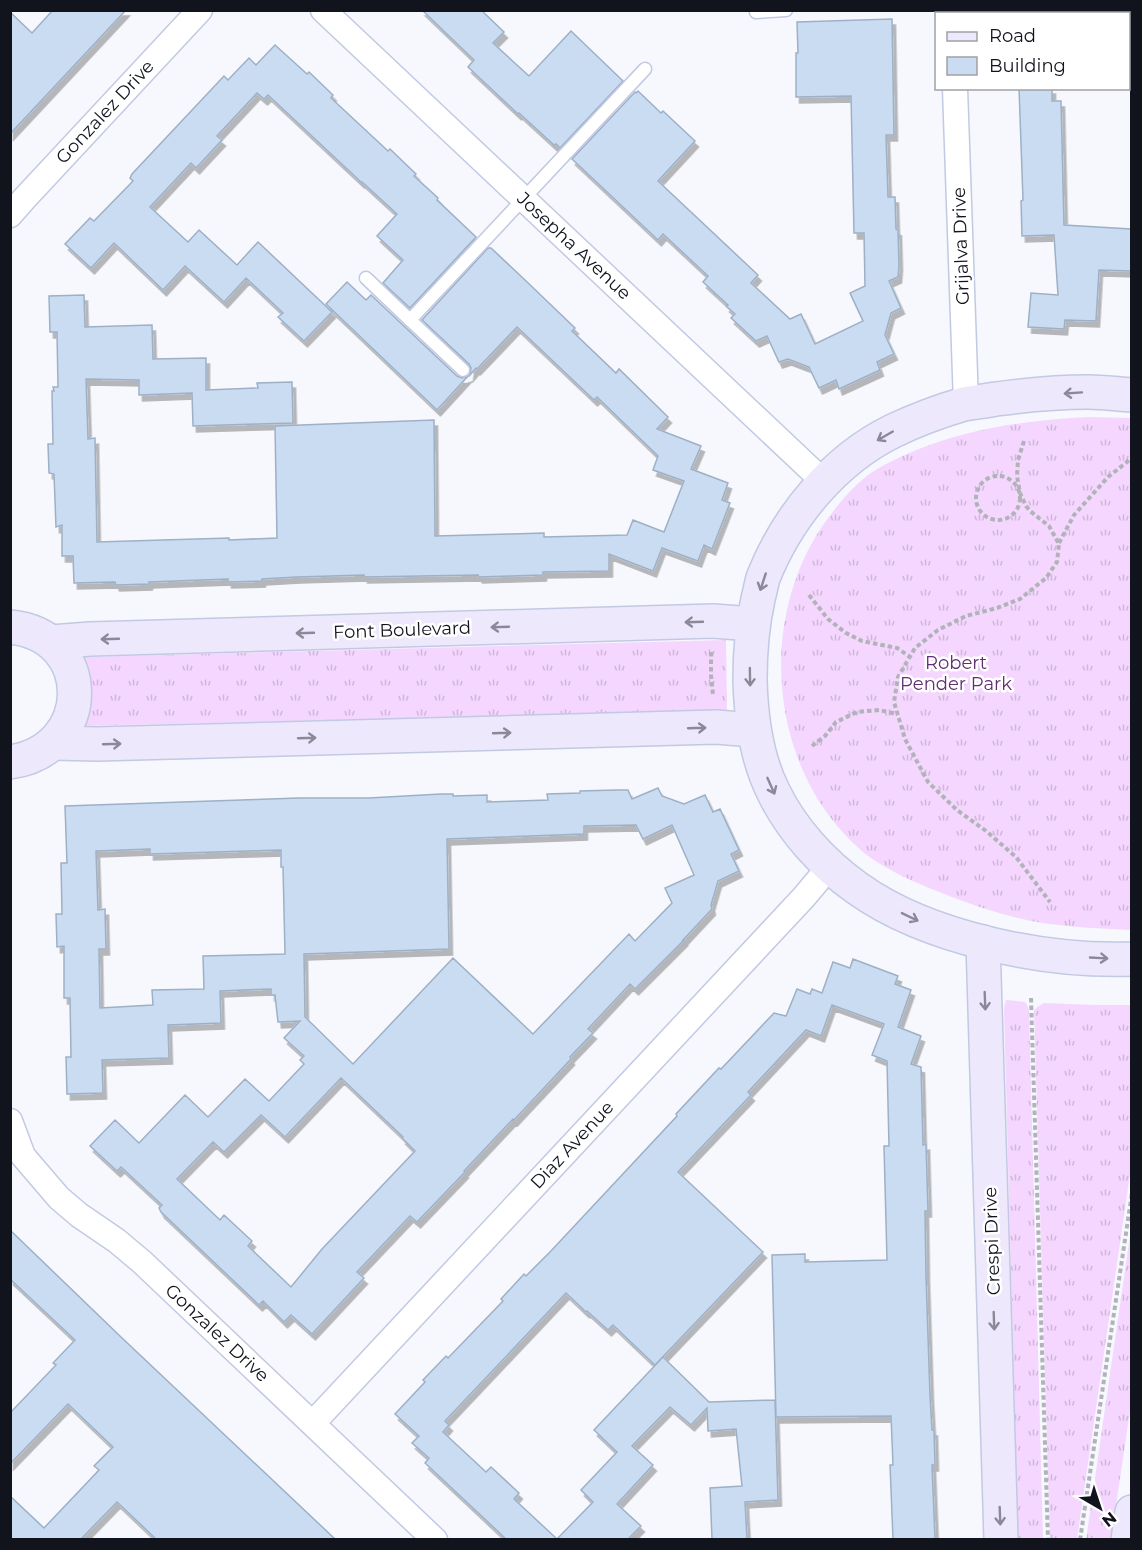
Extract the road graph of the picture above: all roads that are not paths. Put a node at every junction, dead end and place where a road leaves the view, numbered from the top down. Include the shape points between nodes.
1 (200, 10) edge
2 (323, 10) edge
3 (786, 10) edge
4 (756, 12) edge
5 (645, 69) dead end
6 (955, 90) edge
7 (523, 199) junction
8 (10, 215) edge
9 (366, 278) dead end
10 (410, 320) junction
11 (463, 370) dead end
12 (1131, 395) edge
13 (966, 404) junction
14 (824, 482) junction
15 (753, 624) junction
16 (10, 627) edge
17 (51, 642) junction
18 (754, 730) junction
19 (54, 743) junction
20 (11, 762) edge
21 (10, 768) edge
22 (830, 866) junction
23 (983, 942) junction
24 (1131, 959) edge
25 (10, 1121) edge
26 (313, 1423) junction
27 (1131, 1512) edge
28 (435, 1539) edge
29 (1001, 1539) edge
30 (1128, 1539) edge

1 - 8 street, Gonzalez Drive
2 - 7 street, Josepha Avenue
3 - 4 lane
5 - 7 lane
6 - 13 street, Grijalva Drive
7 - 10 lane
7 - 14 street, Josepha Avenue
9 - 10 lane
10 - 11 lane
12 -> 13 street via 1089,392 1015,396
13 -> 14 street via 891,432 859,452
14 -> 15 street via 783,537 762,580
15 -> 17 street, Font Boulevard via 712,621
15 -> 18 street via 750,649
16 - 17 street via 37,633
17 - 19 street via 68,664 75,692 70,719
19 -> 18 street
18 -> 22 street via 772,790 787,816
19 - 20 street via 34,756
20 - 21 street
22 -> 23 street via 857,888 918,921
22 - 26 street, Diaz Avenue
23 -> 24 street via 1059,957
23 -> 29 street, Crespi Drive
25 - 26 street, Gonzalez Drive via 23,1156 59,1198 142,1262
26 - 28 street, Gonzalez Drive
27 - 30 street

